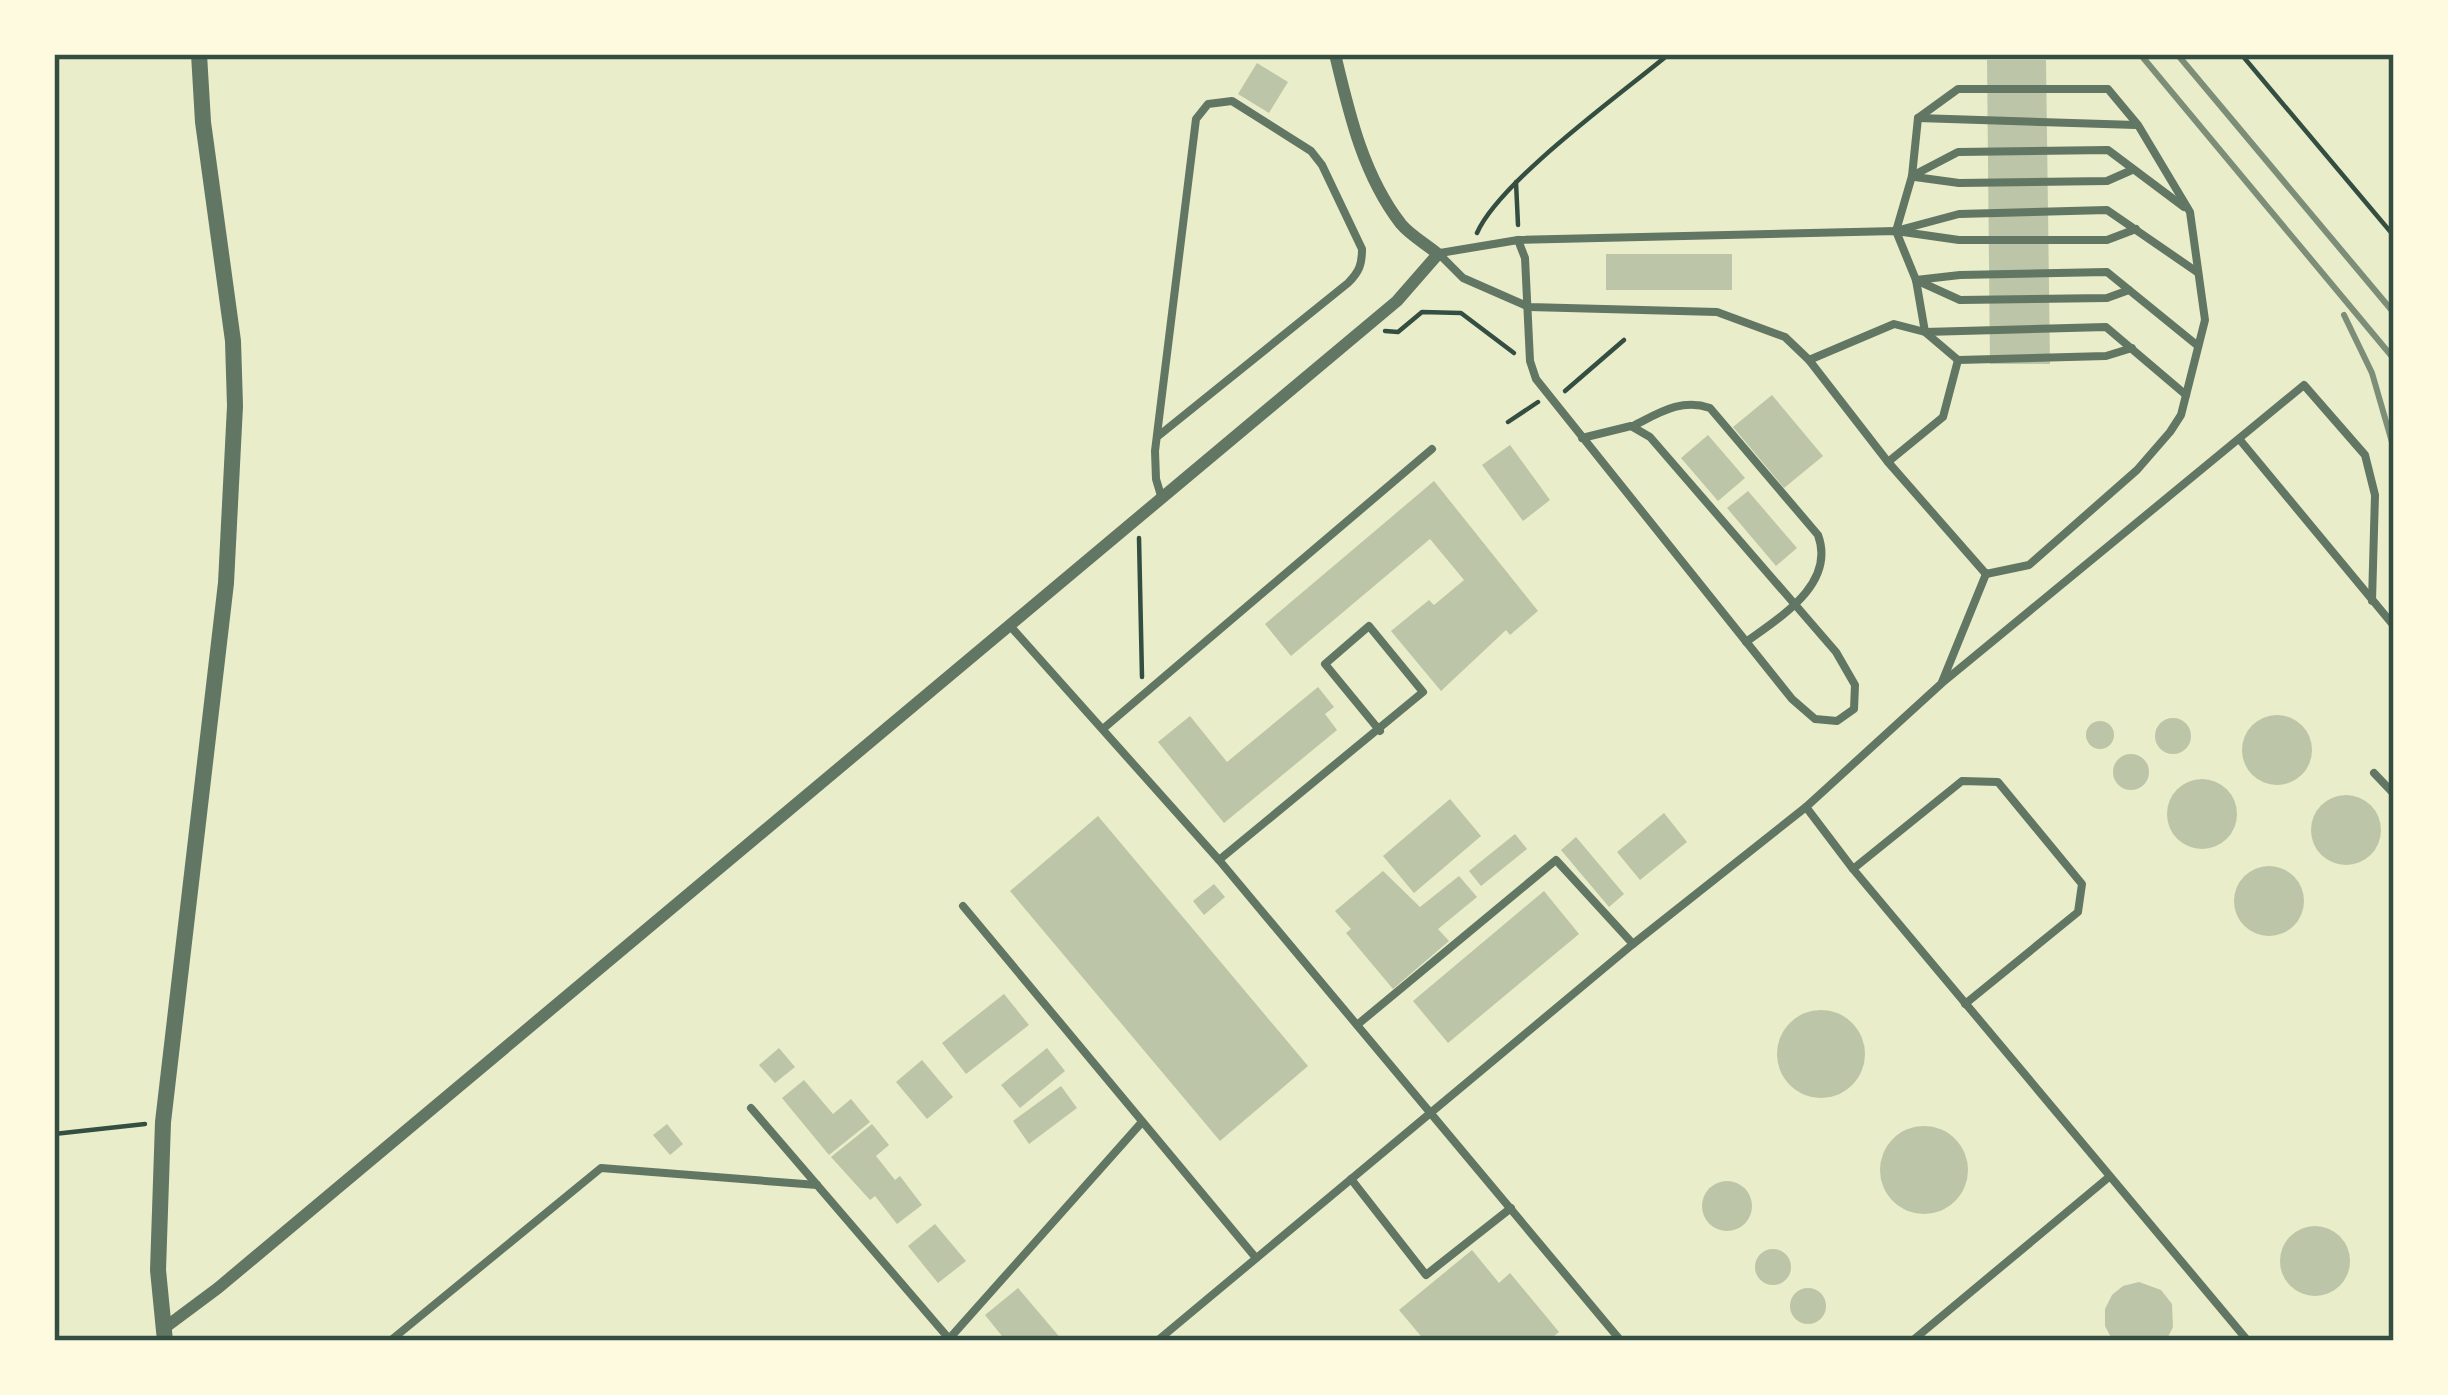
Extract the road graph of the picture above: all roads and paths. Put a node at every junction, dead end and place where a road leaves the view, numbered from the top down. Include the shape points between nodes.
1 (200, 54) edge
2 (1335, 54) edge
3 (1669, 54) edge
4 (2242, 54) edge
5 (1918, 118) junction
6 (2138, 125) junction
7 (2132, 170) junction
8 (1912, 176) junction
9 (2190, 212) junction
10 (2136, 229) junction
11 (1896, 231) junction
12 (2394, 236) edge
13 (1518, 240) junction
14 (1472, 245) junction
15 (1438, 254) junction
16 (2199, 274) junction
17 (1916, 280) junction
18 (2131, 290) junction
19 (1529, 307) junction
20 (1364, 329) junction
21 (1925, 332) junction
22 (1624, 340) dead end
23 (2198, 346) junction
24 (2132, 348) junction
25 (1809, 360) junction
26 (1958, 360) junction
27 (1530, 361) junction
28 (2186, 395) junction
29 (1551, 396) junction
30 (1508, 422) dead end
31 (1631, 426) junction
32 (1157, 437) junction
33 (1582, 438) junction
34 (2240, 440) junction
35 (1432, 449) dead end
36 (1888, 461) junction
37 (1162, 500) junction
38 (1138, 520) junction
39 (1986, 574) junction
40 (2372, 601) junction
41 (1795, 606) junction
42 (1011, 626) junction
43 (2394, 626) edge
44 (1746, 642) junction
45 (1942, 683) junction
46 (1143, 694) junction
47 (1104, 728) junction
48 (1380, 730) junction
49 (2374, 773) dead end
50 (2394, 794) edge
51 (1806, 807) junction
52 (1219, 860) junction
53 (1853, 869) junction
54 (964, 906) dead end
55 (1634, 944) junction
56 (1966, 1004) junction
57 (1357, 1025) junction
58 (751, 1108) dead end
59 (1431, 1111) junction
60 (163, 1122) junction
61 (1142, 1122) junction
62 (54, 1134) edge
63 (2109, 1177) junction
64 (1352, 1179) junction
65 (817, 1185) junction
66 (1511, 1208) junction
67 (1256, 1258) junction
68 (164, 1335) edge
69 (950, 1340) edge
70 (389, 1341) edge
71 (1157, 1341) edge
72 (1621, 1341) edge
73 (1912, 1341) edge
74 (2248, 1341) edge

1 - 60 street via 236,406 215,697
2 - 15 street via 1352,128 1383,194 1403,227
3 - 14 path via 1516,182
4 - 12 path
5 - 6 lane
5 - 6 lane via 1958,89 2108,89
5 - 8 lane
6 - 9 lane
7 - 8 lane via 2107,181
7 - 8 lane via 2108,150 1958,152
7 - 9 lane
8 - 11 lane
9 - 16 lane
10 - 11 lane via 2107,240 1959,240
10 - 11 lane via 2107,210 1959,214
10 - 16 lane
11 - 13 lane
11 - 17 lane
13 - 14 lane
13 - 19 lane
14 - 15 lane
15 - 19 lane via 1463,278
15 - 20 street
16 - 23 lane via 2205,320
17 - 18 lane via 1960,300 2107,298
17 - 18 lane via 2107,272
17 - 21 lane
18 - 23 lane
19 - 25 lane via 1717,312 1785,337
19 - 27 lane
20 - 27 path via 1399,332 1422,312 1461,313
20 - 37 street
21 - 24 lane via 2106,327
21 - 25 lane via 1894,324
21 - 26 lane
22 - 29 path
23 - 28 lane
24 - 26 lane via 2106,356
24 - 28 lane
25 - 36 lane
26 - 36 lane via 1943,417
27 - 29 lane
28 - 39 lane via 2170,432 2119,486 2029,566
29 - 30 path
29 - 33 lane
31 - 33 lane
31 - 41 lane via 1650,437
31 - 41 lane via 1678,405 1710,408 1818,535 1820,570
32 - 32 lane via 1348,283 1362,262 1311,151 1232,101 1208,104 1196,118
32 - 37 lane
33 - 44 lane
34 - 40 lane
34 - 40 lane via 2304,385 2365,455 2375,495
34 - 45 lane
35 - 46 lane
36 - 39 lane
37 - 38 street
38 - 42 street
38 - 46 path
39 - 45 lane
40 - 43 lane
41 - 44 lane
41 - 44 lane via 1855,686 1854,710 1837,721 1815,718
42 - 47 lane
42 - 68 street
45 - 51 lane
46 - 47 lane
47 - 52 lane
48 - 48 lane via 1423,692 1370,626 1325,664
48 - 52 lane
49 - 50 lane
51 - 53 lane
51 - 55 lane
52 - 57 lane
53 - 56 lane
53 - 56 lane via 1962,781 1998,782 2082,884 2078,911
54 - 61 lane
55 - 57 lane via 1556,860
55 - 59 lane
56 - 63 lane
57 - 59 lane
58 - 65 lane
59 - 64 lane
59 - 66 lane
60 - 62 path
60 - 68 street
61 - 67 lane
61 - 69 lane
63 - 73 lane
63 - 74 lane
64 - 66 lane via 1426,1275
64 - 67 lane
65 - 69 lane
65 - 70 lane via 601,1168
66 - 72 lane
67 - 71 lane

